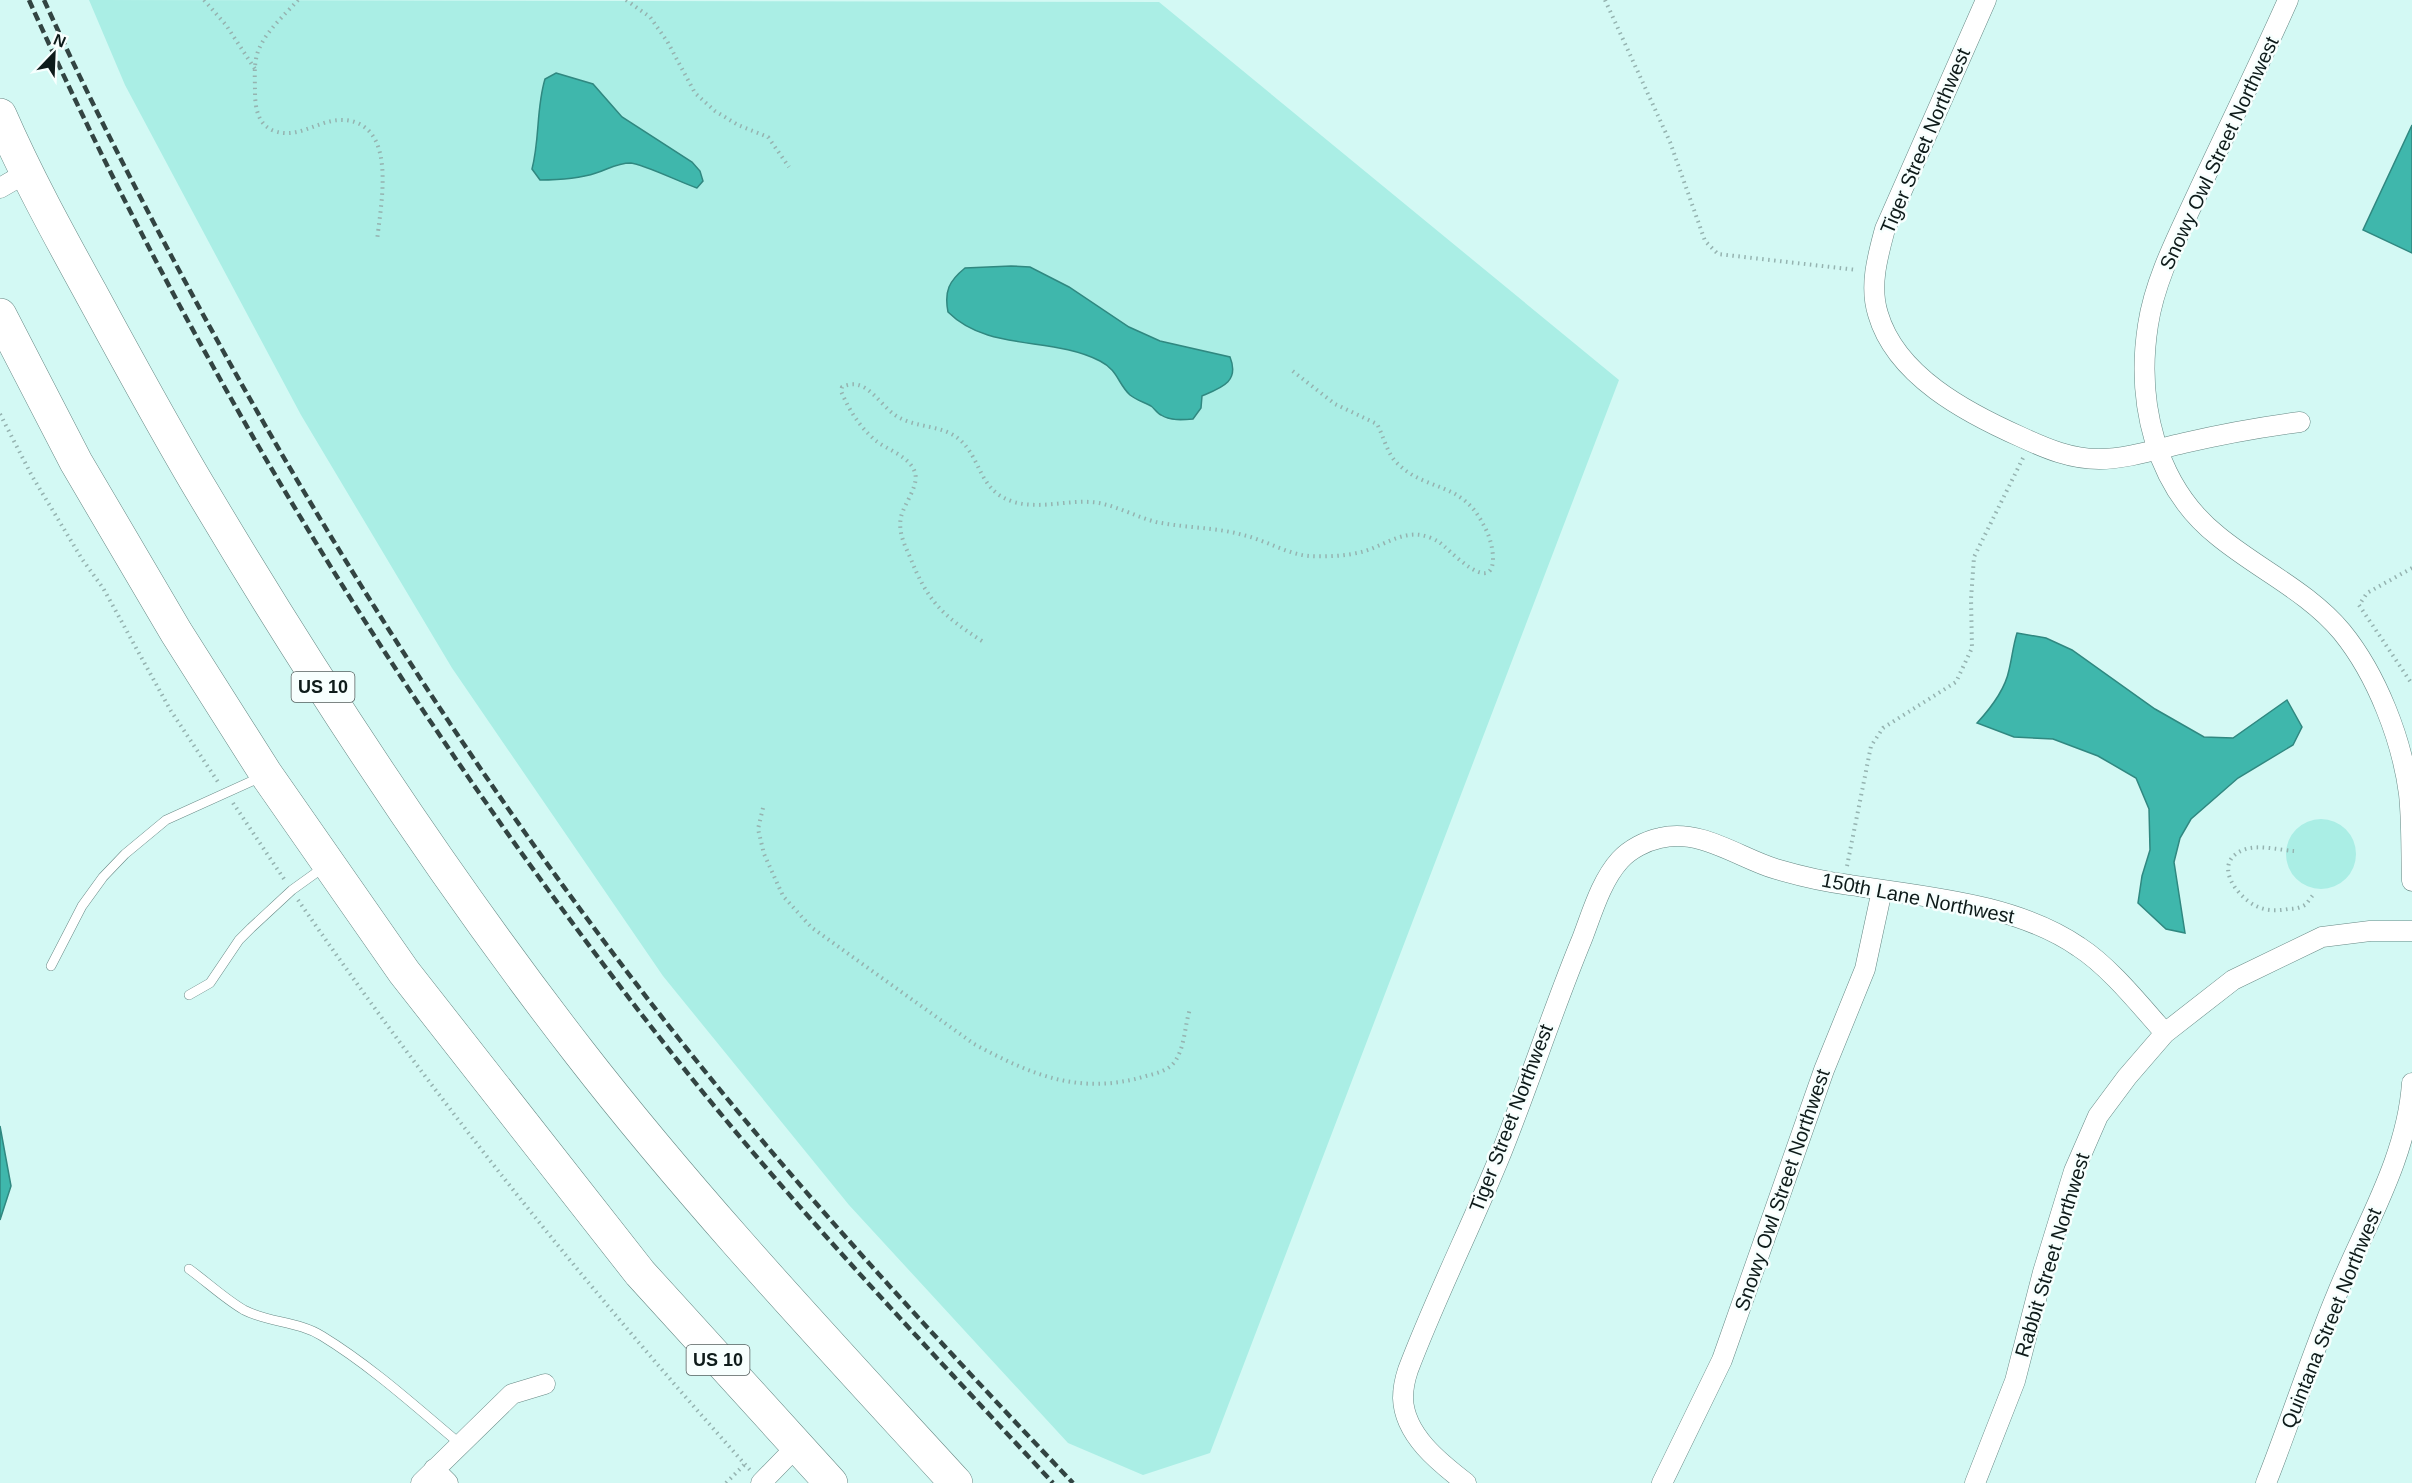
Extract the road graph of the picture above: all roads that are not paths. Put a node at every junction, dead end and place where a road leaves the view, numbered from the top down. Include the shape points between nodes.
1 (1986, 0) edge
2 (2288, 0) edge
3 (0, 115) edge
4 (13, 181) edge
5 (0, 315) edge
6 (2300, 422) dead end
7 (2157, 449) junction
8 (266, 774) junction
9 (1637, 846) joint
10 (328, 864) junction
11 (2412, 881) edge
12 (1882, 890) junction
13 (2412, 932) edge
14 (51, 966) dead end
15 (189, 995) dead end
16 (2166, 1033) junction
17 (2412, 1083) edge
18 (189, 1269) dead end
19 (545, 1384) dead end
20 (459, 1443) junction
21 (797, 1446) junction
22 (434, 1478) edge
23 (760, 1483) edge
24 (831, 1483) edge
25 (956, 1483) edge
26 (1466, 1483) edge
27 (1662, 1483) edge
28 (1975, 1483) edge
29 (2266, 1483) edge

1 - 7 street, Tiger Street Northwest via 1885,229 1875,279 1877,313 1889,340 1912,367 1954,404 1985,421 2054,452 2080,458 2102,459
2 - 7 street, Snowy Owl Street Northwest via 2175,242 2148,322 2143,362 2145,401
3 - 4 highway, US 10
4 - 25 highway, US 10 via 355,739 478,917 581,1055 713,1216
5 - 8 highway, US 10 via 76,462 176,632
6 - 7 street, Tiger Street Northwest via 2240,430
7 - 11 street via 2186,505 2217,536 2306,599 2342,632 2371,677 2396,732 2409,795
8 - 10 highway, US 10
8 - 14 lane via 166,820 125,854 82,906
9 - 12 street, 150th Lane Northwest via 1675,836 1698,839 1776,869
9 - 26 street, Tiger Street Northwest via 1620,860 1595,906 1502,1150 1408,1370 1403,1400 1416,1436
10 - 15 lane via 292,890 239,940 210,983
10 - 21 highway, US 10 via 404,972 640,1273
12 - 16 street, 150th Lane Northwest via 2016,916 2049,929 2081,948
12 - 27 street, Snowy Owl Street Northwest via 1865,969 1824,1070 1722,1360
13 - 16 street, Rabbit Street Northwest via 2370,931 2322,937 2233,980
16 - 28 street, Rabbit Street Northwest via 2098,1116 2074,1171 2015,1381
17 - 29 street, Quintana Street Northwest via 2396,1158 2336,1295
18 - 20 lane via 244,1310 280,1323 300,1324 322,1335 388,1383
19 - 20 street via 512,1394
20 - 22 street
21 - 23 street
21 - 24 highway, US 10

